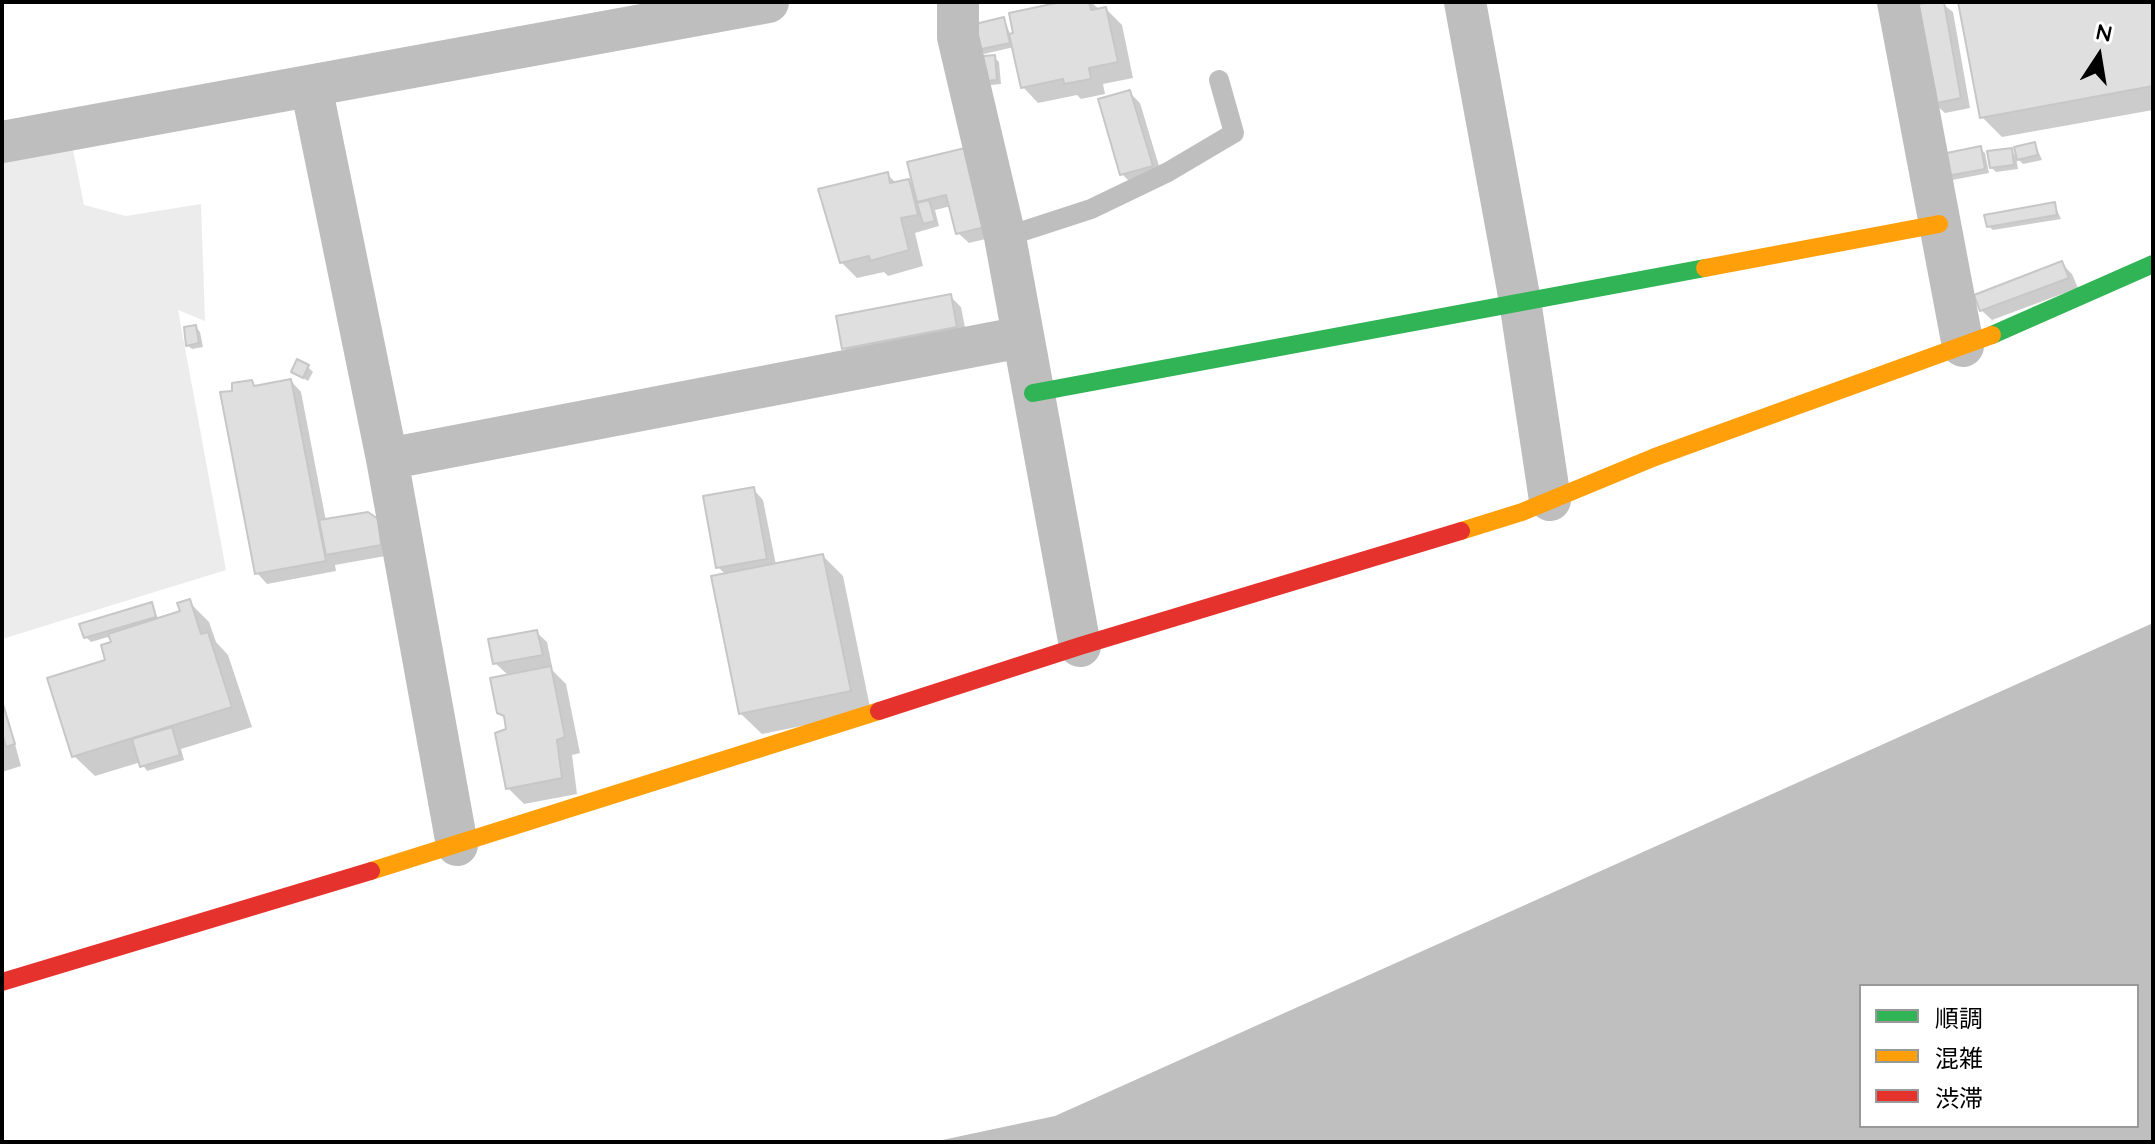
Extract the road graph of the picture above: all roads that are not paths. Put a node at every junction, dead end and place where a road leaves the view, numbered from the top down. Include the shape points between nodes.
1 (768, 2) edge
2 (958, 2) edge
3 (1465, 2) edge
4 (1898, 2) edge
5 (1219, 80) dead end
6 (311, 86) junction
7 (2, 142) edge
8 (1939, 224) junction
9 (1005, 237) junction
10 (2153, 264) edge
11 (1520, 301) junction
12 (1022, 337) junction
13 (1963, 346) junction
14 (1033, 393) junction
15 (387, 459) junction
16 (1550, 500) junction
17 (1080, 646) junction
18 (457, 845) junction
19 (2, 982) edge

1 - 6 street
2 - 9 street via 958,37
3 - 11 street
4 - 8 street
5 - 9 lane via 1234,133 1091,209
6 - 7 street
6 - 15 street
8 - 11 street
8 - 13 street
9 - 12 street
10 - 13 street
11 - 14 street
11 - 16 street
12 - 14 street
12 - 15 street
13 - 16 street
14 - 17 street
15 - 18 street
16 - 17 street via 1330,573
17 - 18 street
18 - 19 street

